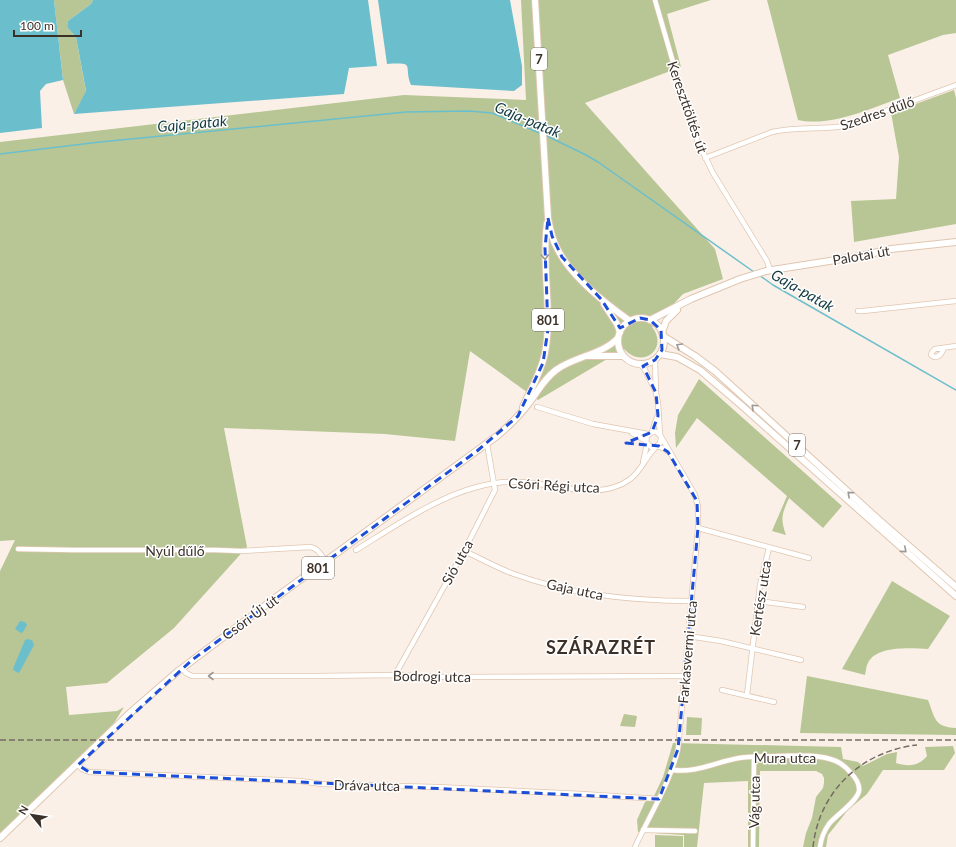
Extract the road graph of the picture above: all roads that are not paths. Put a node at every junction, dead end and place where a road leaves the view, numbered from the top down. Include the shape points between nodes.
1 (535, 0) edge
2 (655, 0) edge
3 (956, 86) edge
4 (705, 158) junction
5 (548, 218) junction
6 (956, 242) edge
7 (768, 271) junction
8 (601, 299) junction
9 (691, 299) junction
10 (956, 301) edge
11 (858, 311) dead end
12 (650, 320) junction
13 (630, 321) junction
14 (663, 334) junction
15 (619, 335) junction
16 (956, 346) edge
17 (944, 348) dead end
18 (660, 354) junction
19 (584, 356) junction
20 (623, 356) junction
21 (655, 360) junction
22 (639, 364) junction
23 (656, 392) junction
24 (536, 407) dead end
25 (518, 416) junction
26 (658, 416) junction
27 (629, 431) junction
28 (650, 433) junction
29 (660, 436) junction
30 (646, 442) junction
31 (487, 444) junction
32 (656, 447) junction
33 (671, 454) junction
34 (641, 468) junction
35 (495, 484) junction
36 (698, 528) junction
37 (769, 548) junction
38 (18, 549) dead end
39 (356, 550) dead end
40 (464, 551) junction
41 (809, 558) dead end
42 (326, 562) junction
43 (956, 587) edge
44 (956, 596) edge
45 (691, 601) junction
46 (758, 601) junction
47 (803, 608) dead end
48 (688, 636) junction
49 (752, 648) junction
50 (801, 660) dead end
51 (182, 668) junction
52 (395, 675) junction
53 (685, 676) junction
54 (722, 690) dead end
55 (747, 695) junction
56 (774, 702) dead end
57 (754, 757) junction
58 (78, 765) junction
59 (673, 770) junction
60 (659, 799) junction
61 (643, 830) junction
62 (695, 831) dead end
63 (0, 838) edge
64 (635, 847) edge
65 (753, 847) edge
66 (820, 847) edge

1 - 5 main road, 7
2 - 4 street, Kereszttöltés út via 693,129
3 - 4 street, Szedres dűlő via 845,126 792,128 772,132
4 - 7 street, Kereszttöltés út via 767,261
5 - 8 main road, 7 via 552,236 562,257
5 -> 25 main road, 801 via 545,248 547,341 538,376
6 - 7 main road, Palotai út via 891,249
7 - 9 main road, Palotai út
8 - 13 main road, 7
8 - 15 main road, 7 via 616,324
9 - 12 main road
9 - 14 main road via 671,314 664,324
10 - 11 street
12 - 13 main road via 640,318
12 - 14 main road, 7
13 - 15 main road
14 - 18 main road via 664,347
43 -> 14 main road, 7 via 706,364
15 - 19 main road, 801 via 607,346
15 - 20 main road, 7 via 619,348
16 - 17 street
18 - 21 main road
18 -> 44 main road, 7 via 677,357 701,371
19 - 20 main road, 801
19 - 25 main road, 801 via 563,365 546,378
20 - 22 main road
21 - 22 main road
21 - 23 street
22 - 23 street via 644,368
23 - 26 street
24 - 27 street via 584,422
25 - 31 main road, Csóri Új út / 801
26 - 28 street
26 - 29 street
27 - 28 street
27 - 30 street
28 - 29 street via 656,432
28 - 30 street
29 - 32 street via 660,443
29 - 33 street, Farkasvermi utca
30 - 32 street via 651,447
30 - 34 street
31 - 35 street
31 - 42 main road, Csóri Új út / 801
32 - 33 street, Farkasvermi utca
32 - 34 street, Csóri Régi utca
33 - 36 street, Farkasvermi utca via 695,495
34 - 35 street, Csóri Régi utca via 627,481 601,489 522,482
35 - 39 street, Csóri Régi utca via 472,488 447,498
35 - 40 street, Sió utca via 495,490
36 - 37 street, Kertész utca
36 - 45 street, Farkasvermi utca
37 - 41 street, Kertész utca
37 - 46 street, Kertész utca
38 - 42 street, Nyúl dűlő via 241,551 310,547 318,550
40 - 45 street, Gaja utca via 516,575 576,592 650,601
40 - 52 street, Sió utca
42 - 51 main road, Csóri Új út / 801
45 - 48 street, Farkasvermi utca
46 - 47 street
46 - 49 street, Kertész utca
48 - 49 street, Kertész utca
48 - 53 street, Farkasvermi utca
49 - 50 street, Kertész utca
49 - 55 street, Kertész utca
52 -> 51 street, Bodrogi utca via 192,676
51 - 58 main road, Csóri Új út / 801 via 131,712
52 - 53 street, Bodrogi utca
53 - 59 street, Farkasvermi utca via 678,749
54 - 55 street
55 - 56 street
57 - 59 street, Mura utca via 737,758 682,771
57 - 65 street, Vág utca
57 - 66 street, Mura utca via 824,757 839,762 853,775 858,784 858,793 827,827
58 - 60 street, Dráva utca via 89,772
58 - 63 main road, Csóri Új út / 801
59 - 60 street, Farkasvermi utca
60 - 61 street, Farkasvermi utca
61 - 62 street
61 - 64 street, Farkasvermi utca

